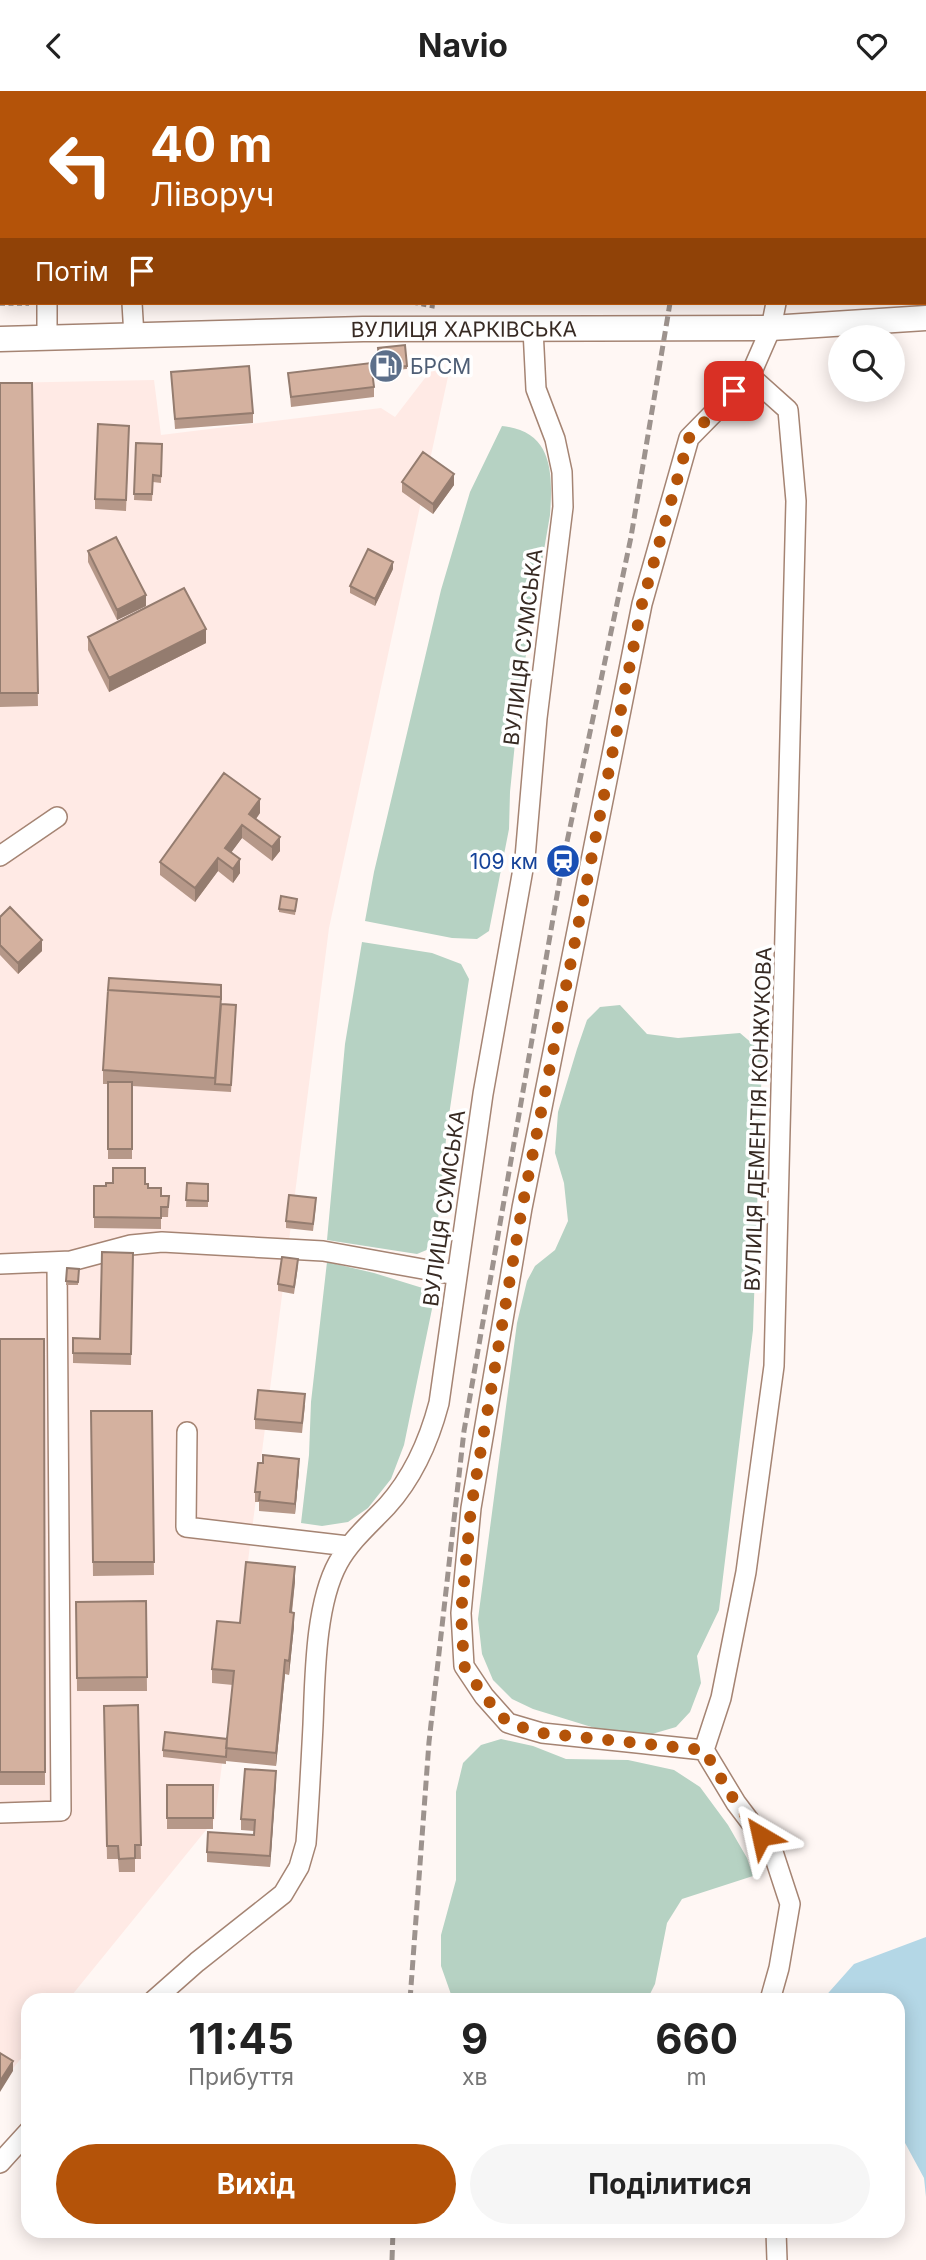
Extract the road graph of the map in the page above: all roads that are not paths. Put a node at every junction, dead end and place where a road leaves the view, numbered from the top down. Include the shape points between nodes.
1 (47, 305) edge
2 (132, 305) edge
3 (776, 305) edge
4 (926, 318) edge
5 (771, 328) junction
6 (533, 329) junction
7 (134, 336) junction
8 (47, 338) junction
9 (0, 339) edge
10 (750, 376) junction
11 (57, 817) dead end
12 (0, 856) edge
13 (57, 1263) junction
14 (0, 1264) edge
15 (456, 1275) junction
16 (187, 1432) dead end
17 (348, 1546) junction
18 (704, 1750) junction
19 (0, 1813) edge
20 (163, 1993) edge
21 (772, 1993) edge
22 (21, 2140) edge
23 (0, 2163) edge
24 (776, 2238) edge
25 (777, 2260) edge

1 - 8 street
2 - 7 street
3 - 5 street
4 - 5 main road, ВУЛИЦЯ ХАРКІВСЬКА
5 - 6 main road, ВУЛИЦЯ ХАРКІВСЬКА
5 - 10 street
6 - 7 main road, ВУЛИЦЯ ХАРКІВСЬКА
6 - 15 street, ВУЛИЦЯ СУМСЬКА via 536,389 555,439 563,507 525,858
7 - 8 main road, ВУЛИЦЯ ХАРКІВСЬКА
8 - 9 main road, ВУЛИЦЯ ХАРКІВСЬКА
10 - 18 street, ВУЛИЦЯ ДЕМЕНТІЯ КОНЖУКОВА via 788,410 796,501 774,1366 746,1572 721,1698
10 - 18 street via 689,438 642,604 522,1208 471,1508 461,1613 464,1666 508,1723 542,1733
11 - 12 street
13 - 14 street
13 - 15 street via 162,1242 323,1251
13 - 19 street via 61,1811
15 - 17 street, ВУЛИЦЯ СУМСЬКА via 439,1402 422,1457 390,1503
16 - 17 street via 186,1527
17 - 20 street, ВУЛИЦЯ СУМСЬКА via 330,1582 319,1636 306,1843 299,1867 283,1894
18 - 21 street via 773,1852 790,1905
22 - 23 street
24 - 25 street

